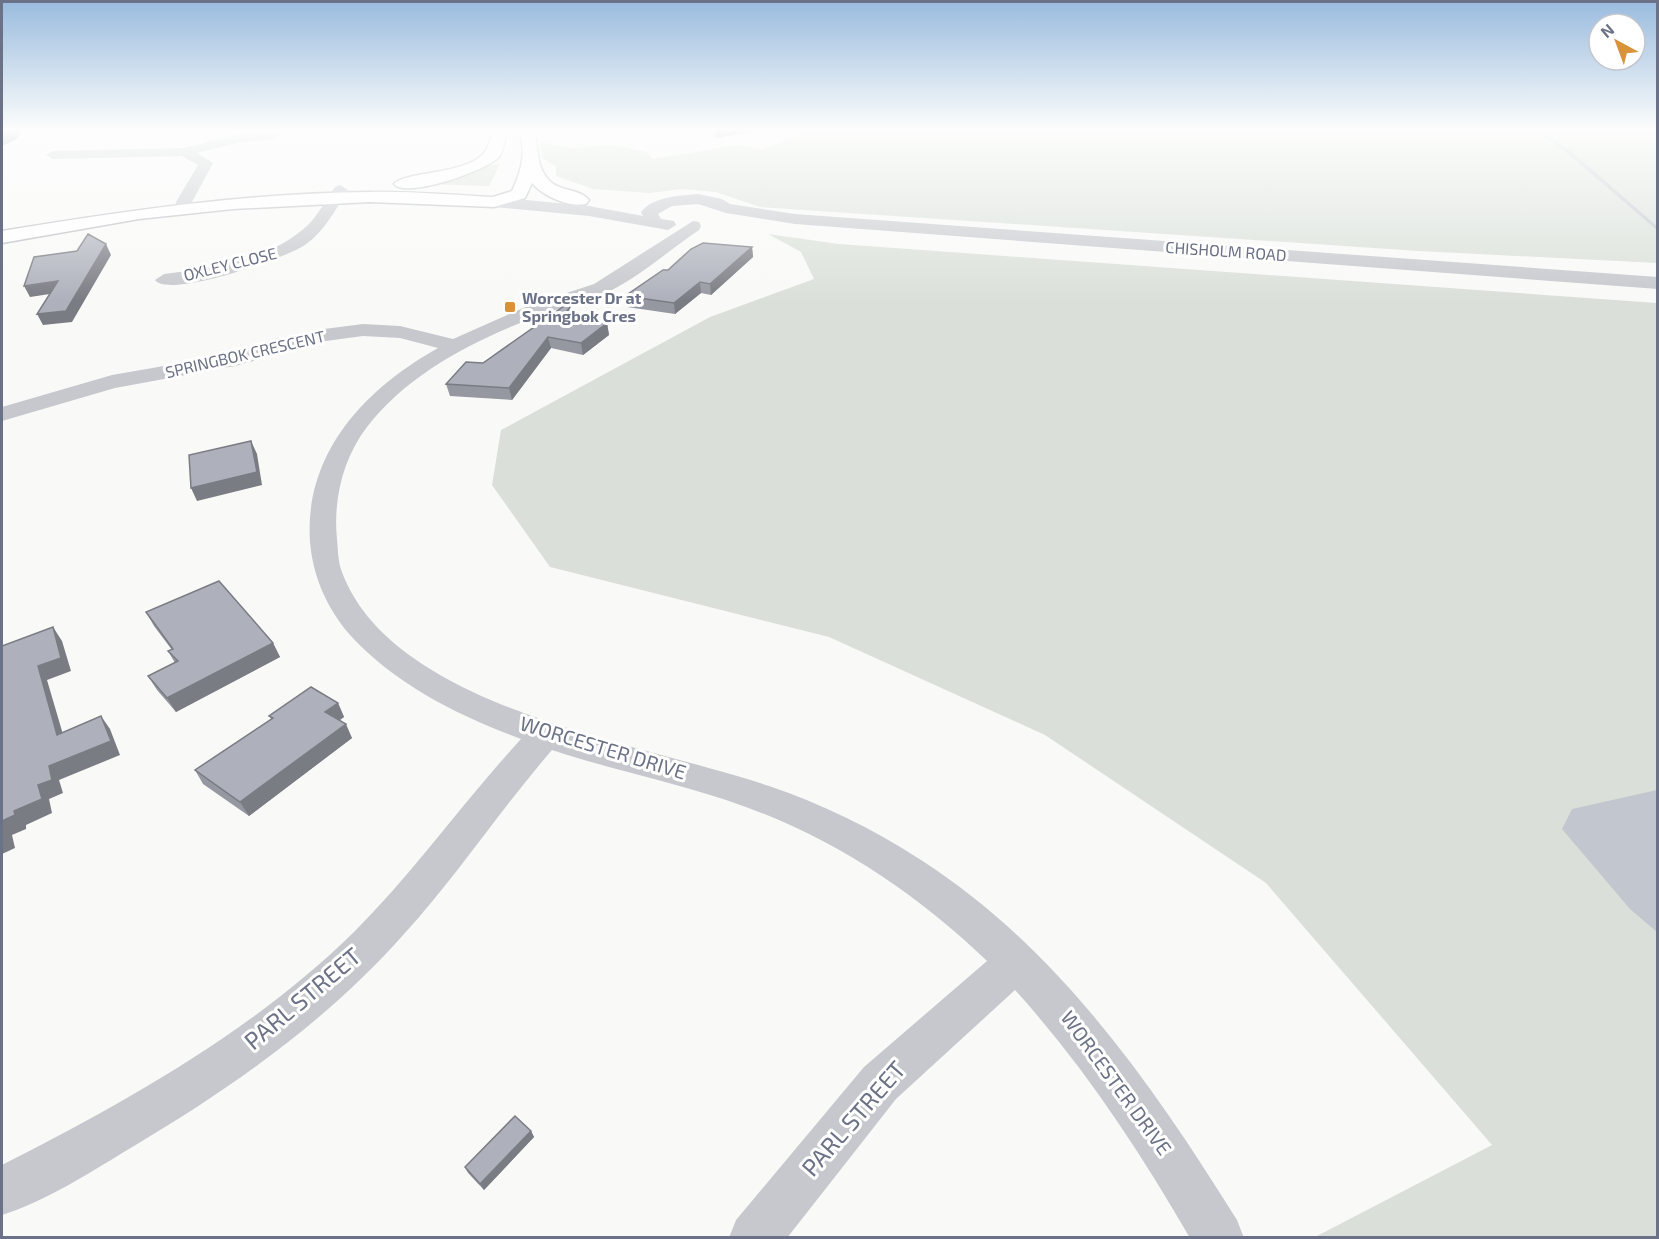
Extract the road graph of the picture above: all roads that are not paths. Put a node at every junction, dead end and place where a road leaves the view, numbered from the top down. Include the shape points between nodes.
1 (194, 186) edge
2 (390, 186) edge
3 (522, 186) edge
4 (543, 186) edge
5 (496, 193) junction
6 (337, 194) junction
7 (519, 194) junction
8 (580, 200) junction
9 (660, 204) junction
10 (184, 206) junction
11 (726, 208) junction
12 (795, 219) junction
13 (715, 222) junction
14 (693, 226) joint
15 (2, 230) edge
16 (660, 231) junction
17 (2, 237) edge
18 (164, 280) dead end
19 (1658, 283) edge
20 (455, 346) junction
21 (2, 414) edge
22 (545, 735) junction
23 (1017, 961) junction
24 (2, 1191) edge
25 (754, 1238) edge
26 (1219, 1238) edge

1 - 10 street
2 - 6 main road
3 - 7 main road
4 - 8 main road
5 - 6 main road via 404,197
5 - 7 main road
5 - 16 street
6 - 10 main road
6 - 18 street, OXLEY CLOSE via 313,230 281,253
7 - 8 street
8 - 9 street
9 - 11 street, CHISHOLM ROAD via 698,199
9 - 16 street via 649,212
10 - 15 main road
10 - 17 main road
11 - 12 street, CHISHOLM ROAD
11 - 13 street via 726,215
12 - 13 street, CHISHOLM ROAD
12 - 19 street, CHISHOLM ROAD
13 - 14 street, CHISHOLM ROAD
14 - 16 street, WORCESTER DRIVE
16 - 20 street, WORCESTER DRIVE via 631,272 598,290 528,313
20 - 21 street, SPRINGBOK CRESCENT via 400,332 363,330 324,335 235,360 112,382
20 - 22 street, WORCESTER DRIVE via 405,379 360,420 337,454 326,488 322,530 327,570 350,615 396,662 457,697
22 - 23 street, WORCESTER DRIVE via 684,773 813,818 868,846 924,883
22 - 24 street, PARL STREET via 513,770 436,872 367,946 295,1012 189,1088
23 - 25 street, PARL STREET via 880,1083
23 - 26 street, WORCESTER DRIVE via 1109,1067 1172,1158

